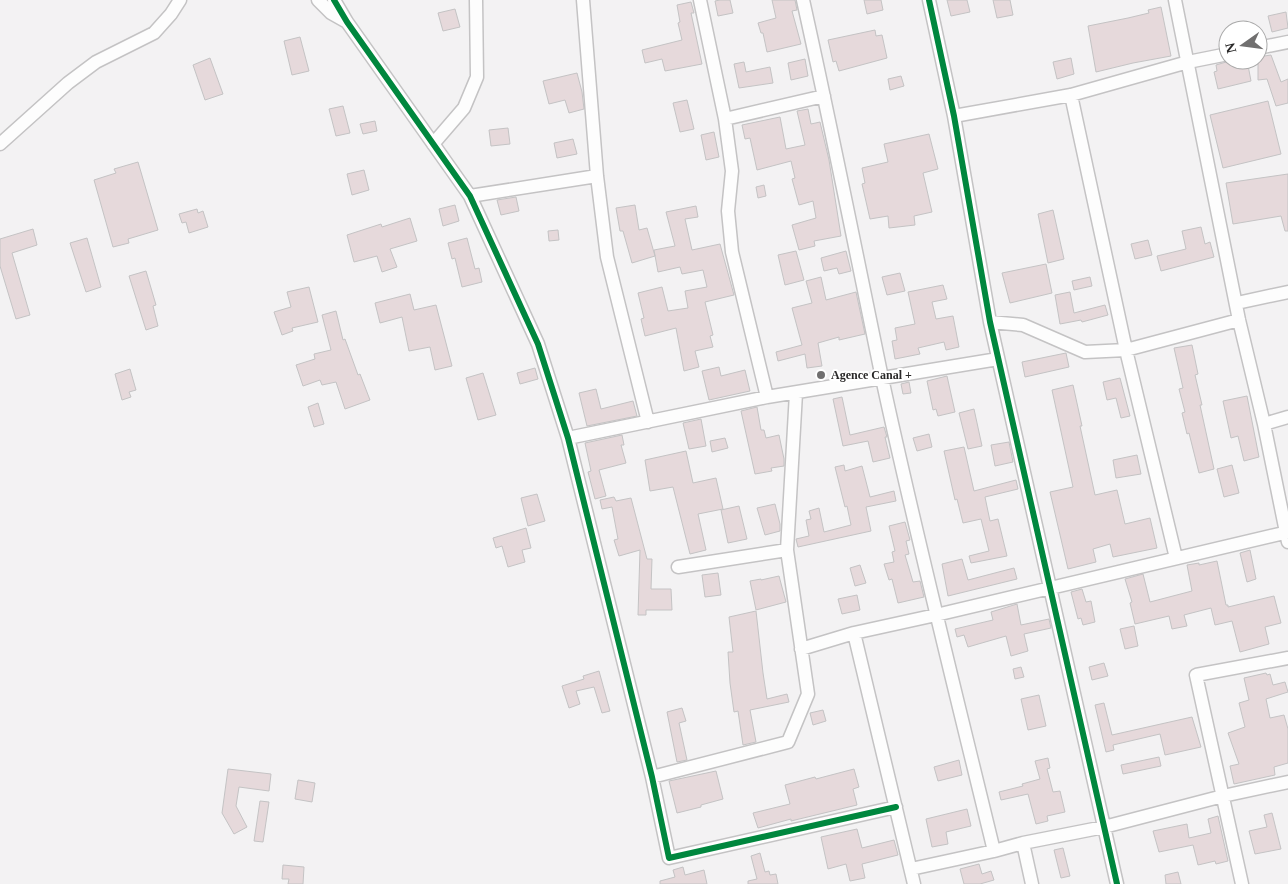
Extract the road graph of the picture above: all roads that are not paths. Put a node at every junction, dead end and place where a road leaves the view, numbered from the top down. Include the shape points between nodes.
1 (180, 0) edge
2 (318, 0) edge
3 (334, 0) edge
4 (476, 0) edge
5 (583, 0) edge
6 (700, 0) edge
7 (803, 0) edge
8 (928, 0) edge
9 (1175, 0) edge
10 (346, 22) junction
11 (1288, 42) edge
12 (1268, 46) edge
13 (1218, 56) edge
14 (1188, 62) junction
15 (1071, 95) junction
16 (824, 96) junction
17 (954, 116) junction
18 (725, 119) junction
19 (0, 144) edge
20 (434, 144) junction
21 (597, 176) junction
22 (470, 196) junction
23 (1288, 292) edge
24 (1237, 303) junction
25 (1239, 320) junction
26 (990, 322) junction
27 (1126, 350) junction
28 (998, 359) junction
29 (883, 379) junction
30 (796, 393) junction
31 (767, 397) junction
32 (1288, 418) edge
33 (648, 422) junction
34 (1264, 424) junction
35 (568, 438) junction
36 (1287, 535) edge
37 (787, 550) junction
38 (1176, 558) junction
39 (678, 567) dead end
40 (1051, 588) junction
41 (936, 615) junction
42 (854, 633) junction
43 (801, 649) junction
44 (1288, 658) edge
45 (652, 777) junction
46 (1288, 782) edge
47 (1223, 796) junction
48 (896, 807) junction
49 (1104, 827) junction
50 (1023, 843) junction
51 (994, 851) junction
52 (911, 870) junction
53 (914, 884) edge
54 (1032, 884) edge
55 (1117, 884) edge
56 (1242, 884) edge

1 - 19 street via 154,33 96,62
2 - 10 street
3 - 10 street
4 - 20 street via 477,77 464,108
5 - 21 street
6 - 18 street
7 - 16 street
8 - 17 street
9 - 14 street
10 - 20 street
11 - 12 street
13 - 14 street
14 - 15 street
14 - 24 street
15 - 17 street
15 - 27 street
16 - 18 street
16 - 29 street
17 - 26 street
18 - 31 street via 732,171 728,211 732,252
20 - 22 street
21 - 22 street
21 - 33 street via 608,257
22 - 35 street via 538,344
23 - 24 street
24 - 25 street
25 - 27 street
25 - 34 street
26 - 27 street via 1023,325 1086,352
26 - 28 street
27 - 38 street
28 - 29 street
28 - 40 street
29 - 30 street
29 - 41 street
30 - 31 street
30 - 37 street
31 - 33 street
32 - 34 street
33 - 35 street
34 - 36 street
35 - 45 street
36 - 38 street
37 - 39 street
37 - 43 street
38 - 40 street
40 - 41 street
40 - 49 street
41 - 42 street
41 - 51 street
42 - 43 street
42 - 48 street
43 - 45 street via 808,694 788,742
44 - 47 street via 1196,675
45 - 48 street via 669,858
46 - 47 street
47 - 49 street
47 - 56 street
48 - 52 street
49 - 50 street
49 - 55 street
50 - 51 street
50 - 54 street
51 - 52 street
52 - 53 street

